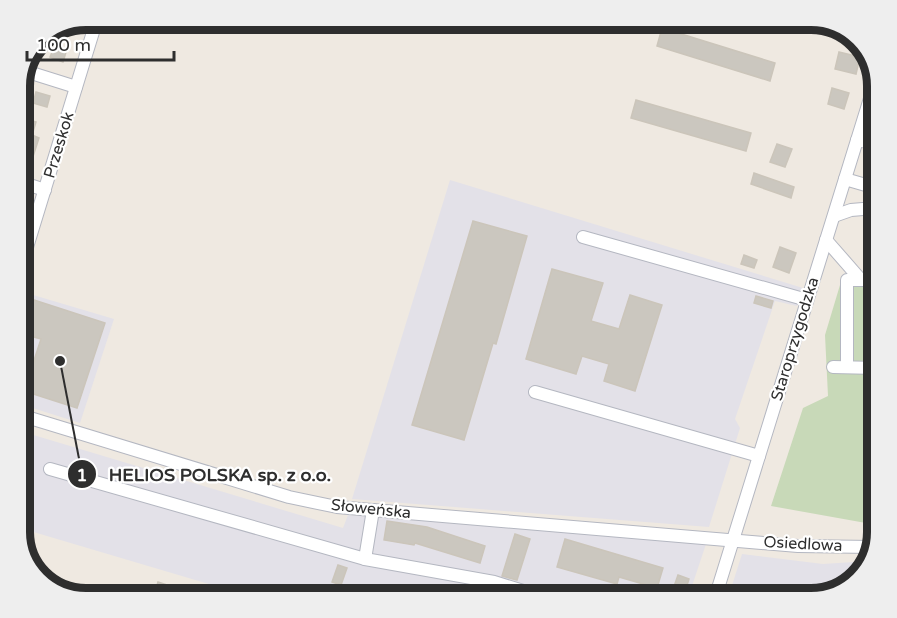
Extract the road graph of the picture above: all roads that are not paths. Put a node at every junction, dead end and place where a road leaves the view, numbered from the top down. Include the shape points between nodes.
1 (94, 30) edge
2 (32, 73) edge
3 (76, 87) junction
4 (867, 108) edge
5 (857, 140) junction
6 (867, 142) edge
7 (845, 179) junction
8 (30, 185) edge
9 (867, 185) edge
10 (45, 190) junction
11 (867, 209) edge
12 (834, 216) junction
13 (583, 237) dead end
14 (30, 238) edge
15 (826, 240) junction
16 (861, 280) junction
17 (867, 280) edge
18 (807, 300) junction
19 (833, 367) dead end
20 (847, 367) junction
21 (867, 368) edge
22 (535, 392) dead end
23 (30, 418) edge
24 (759, 456) junction
25 (50, 469) dead end
26 (373, 510) junction
27 (734, 540) junction
28 (865, 547) edge
29 (366, 559) junction
30 (514, 588) edge
31 (718, 588) edge

1 - 3 street, Przeskok
2 - 3 street
3 - 10 street, Przeskok
4 - 5 street, Staroprzygodzka
5 - 6 street
5 - 7 street, Staroprzygodzka
7 - 9 street
7 - 12 street, Staroprzygodzka
8 - 10 street
10 - 14 street, Przeskok
11 - 12 street
12 - 15 street, Staroprzygodzka
13 - 18 street
15 - 16 street
15 - 18 street, Staroprzygodzka
16 - 17 street
16 - 20 street via 848,280
18 - 24 street, Staroprzygodzka
19 - 20 street
20 - 21 street
22 - 24 street
23 - 26 street, Słoweńska via 289,497
24 - 27 street, Staroprzygodzka
25 - 29 street
26 - 27 street, Słoweńska
26 - 29 street
27 - 28 street, Osiedlowa
27 - 31 street, Staroprzygodzka
29 - 30 street

